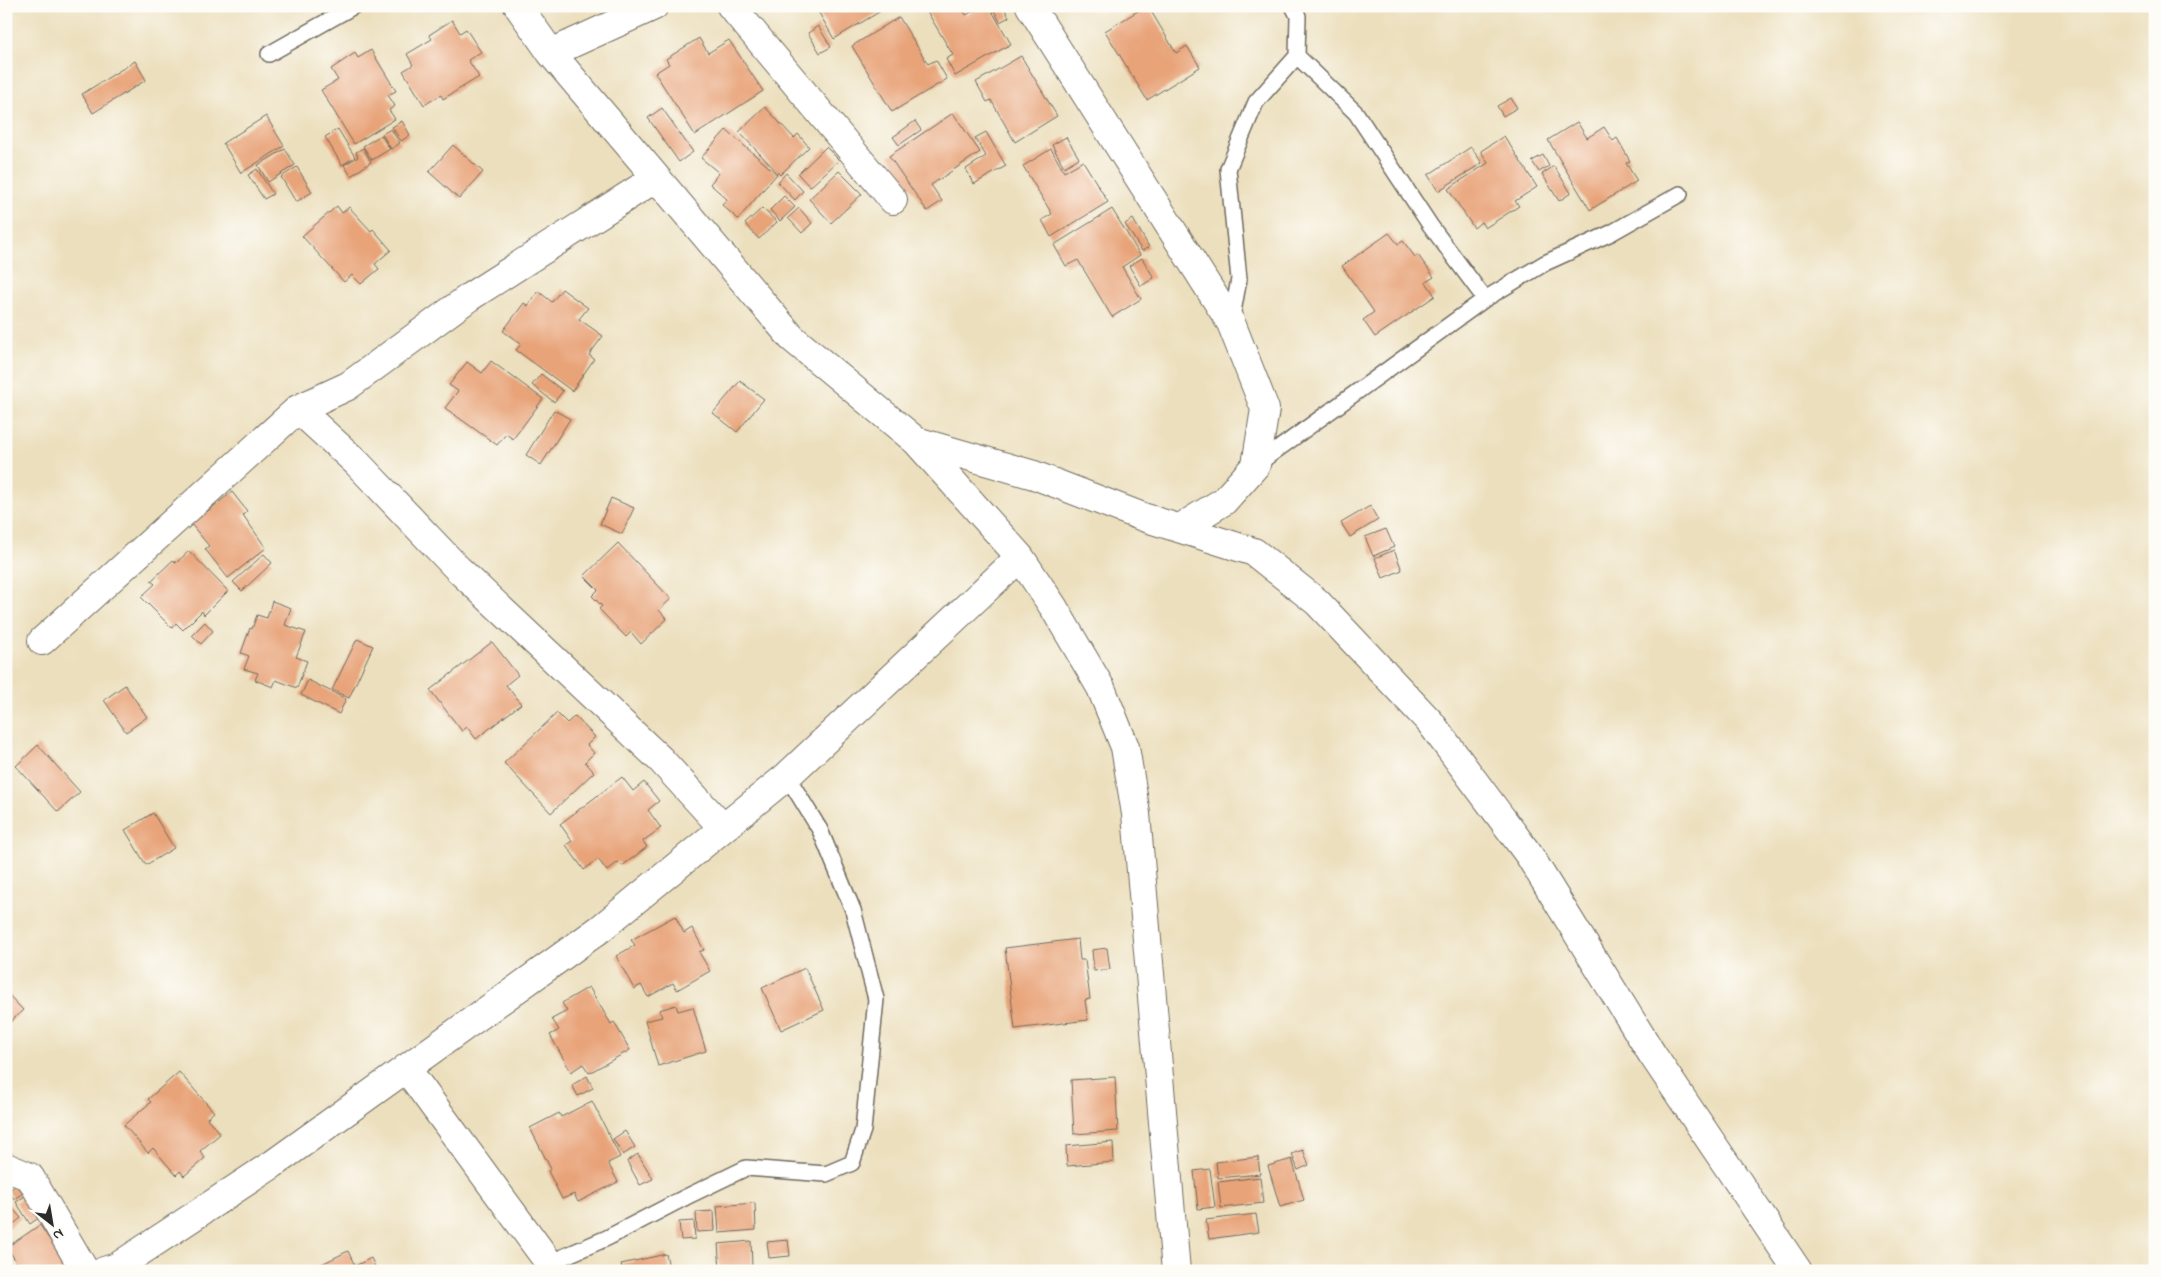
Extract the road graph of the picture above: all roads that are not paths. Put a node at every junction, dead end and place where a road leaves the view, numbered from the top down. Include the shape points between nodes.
1 (354, 6) edge
2 (518, 6) edge
3 (654, 6) edge
4 (731, 6) edge
5 (1030, 6) edge
6 (1293, 6) edge
7 (551, 53) junction
8 (269, 54) dead end
9 (1298, 56) junction
10 (656, 178) junction
11 (1680, 194) dead end
12 (894, 200) dead end
13 (1485, 299) junction
14 (1231, 323) junction
15 (298, 409) junction
16 (916, 441) junction
17 (1256, 465) junction
18 (1180, 528) junction
19 (1020, 557) junction
20 (42, 641) dead end
21 (787, 776) junction
22 (723, 828) junction
23 (406, 1068) junction
24 (6, 1167) edge
25 (552, 1267) edge
26 (113, 1269) edge
27 (85, 1271) edge
28 (1176, 1271) edge
29 (1798, 1271) edge

1 - 8 lane
2 - 7 street
3 - 7 street
4 - 12 street
5 - 14 street
6 - 9 lane via 1298,16
7 - 10 street
9 - 13 lane via 1356,113 1430,225
9 - 14 lane via 1256,102 1228,169 1239,279
10 - 15 street via 471,296 348,386
10 - 16 street via 792,338
11 - 13 lane via 1610,233 1545,263
13 - 17 lane
14 - 17 street via 1265,409
15 - 20 street
15 - 22 street via 357,463 458,568 660,760
16 - 18 street via 1034,475
16 - 19 street
17 - 18 street via 1224,501
18 - 29 street via 1254,552 1317,602 1430,722 1529,855 1652,1054
19 - 21 street
19 - 28 street via 1102,688 1125,747 1136,814
21 - 22 street
21 - 25 lane via 820,830 853,910 876,999 863,1130 852,1163 826,1174 746,1168
22 - 23 street via 600,929
23 - 25 street
23 - 26 street via 273,1164
24 - 27 street via 30,1177

